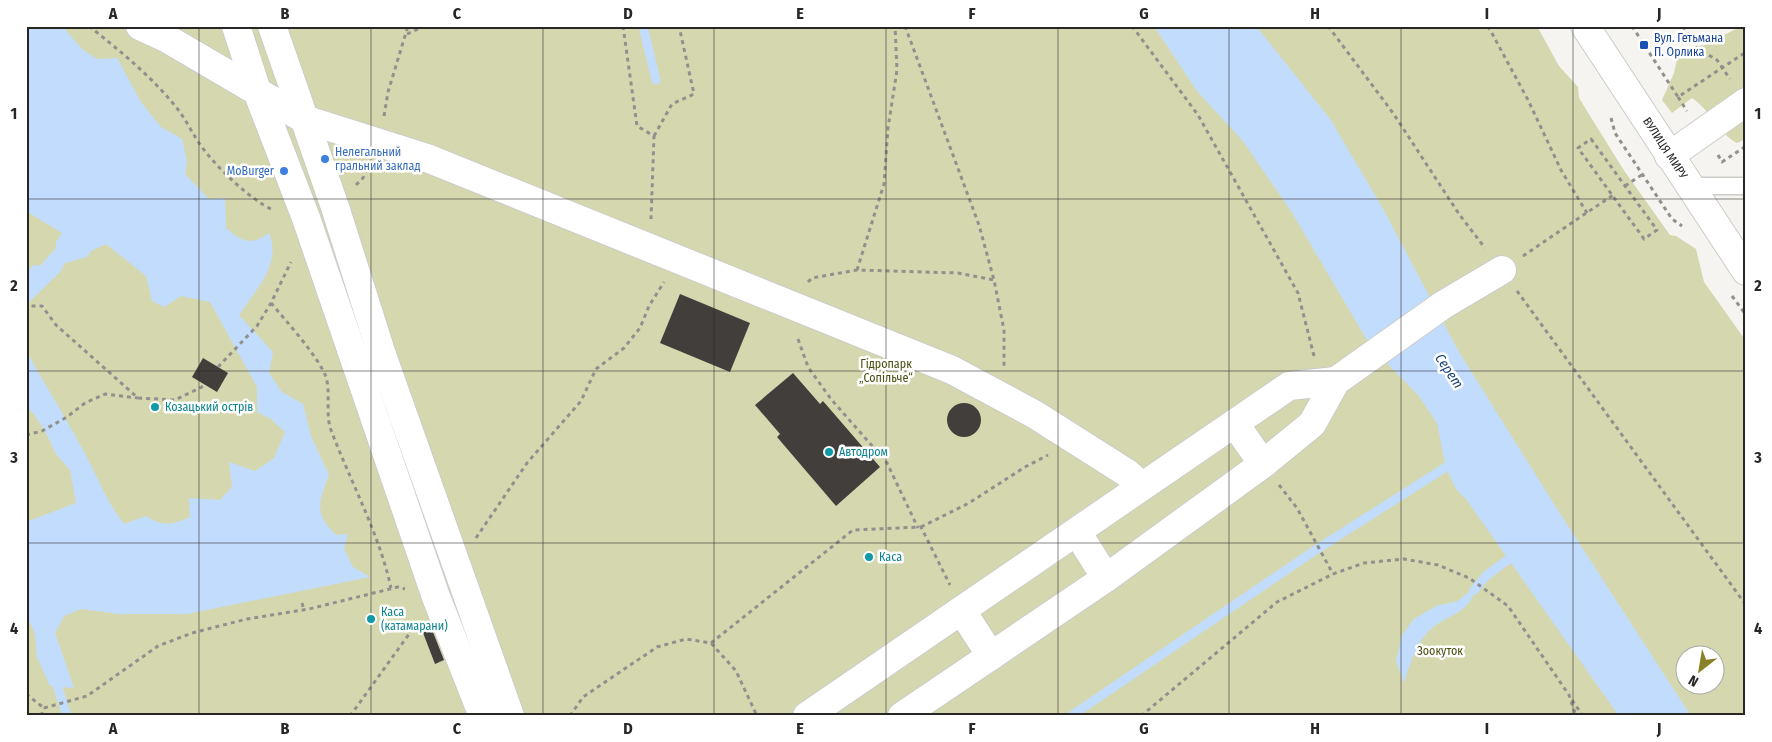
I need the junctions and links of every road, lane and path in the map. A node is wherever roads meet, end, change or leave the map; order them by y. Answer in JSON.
{"nodes":[{"id":1,"x":89,"y":26,"type":"edge"},
{"id":2,"x":140,"y":26,"type":"edge"},
{"id":3,"x":236,"y":26,"type":"edge"},
{"id":4,"x":272,"y":26,"type":"edge"},
{"id":5,"x":425,"y":26,"type":"edge"},
{"id":6,"x":623,"y":26,"type":"edge"},
{"id":7,"x":679,"y":26,"type":"edge"},
{"id":8,"x":895,"y":26,"type":"edge"},
{"id":9,"x":905,"y":26,"type":"edge"},
{"id":10,"x":1132,"y":26,"type":"edge"},
{"id":11,"x":1328,"y":26,"type":"edge"},
{"id":12,"x":1488,"y":26,"type":"edge"},
{"id":13,"x":1585,"y":26,"type":"edge"},
{"id":14,"x":1632,"y":26,"type":"edge"},
{"id":15,"x":1683,"y":26,"type":"edge"},
{"id":16,"x":407,"y":34,"type":"dead end"},
{"id":17,"x":1746,"y":52,"type":"edge"},
{"id":18,"x":1723,"y":68,"type":"junction"},
{"id":19,"x":257,"y":91,"type":"junction"},
{"id":20,"x":1739,"y":92,"type":"edge"},
{"id":21,"x":304,"y":119,"type":"junction"},
{"id":22,"x":654,"y":136,"type":"junction"},
{"id":23,"x":1669,"y":156,"type":"junction"},
{"id":24,"x":1689,"y":186,"type":"junction"},
{"id":25,"x":1746,"y":186,"type":"edge"},
{"id":26,"x":1613,"y":195,"type":"junction"},
{"id":27,"x":335,"y":207,"type":"junction"},
{"id":28,"x":1587,"y":213,"type":"junction"},
{"id":29,"x":306,"y":218,"type":"junction"},
{"id":30,"x":645,"y":246,"type":"junction"},
{"id":31,"x":293,"y":258,"type":"dead end"},
{"id":32,"x":674,"y":258,"type":"junction"},
{"id":33,"x":857,"y":270,"type":"junction"},
{"id":34,"x":1502,"y":270,"type":"junction"},
{"id":35,"x":1746,"y":271,"type":"edge"},
{"id":36,"x":994,"y":280,"type":"junction"},
{"id":37,"x":26,"y":302,"type":"edge"},
{"id":38,"x":271,"y":303,"type":"junction"},
{"id":39,"x":790,"y":305,"type":"junction"},
{"id":40,"x":382,"y":355,"type":"junction"},
{"id":41,"x":355,"y":366,"type":"junction"},
{"id":42,"x":218,"y":367,"type":"dead end"},
{"id":43,"x":1336,"y":382,"type":"junction"},
{"id":44,"x":206,"y":385,"type":"dead end"},
{"id":45,"x":995,"y":393,"type":"junction"},
{"id":46,"x":138,"y":398,"type":"junction"},
{"id":47,"x":1235,"y":424,"type":"junction"},
{"id":48,"x":26,"y":435,"type":"edge"},
{"id":49,"x":1076,"y":441,"type":"junction"},
{"id":50,"x":1262,"y":464,"type":"junction"},
{"id":51,"x":1142,"y":486,"type":"junction"},
{"id":52,"x":1282,"y":489,"type":"dead end"},
{"id":53,"x":920,"y":528,"type":"junction"},
{"id":54,"x":1077,"y":532,"type":"junction"},
{"id":55,"x":456,"y":566,"type":"junction"},
{"id":56,"x":1333,"y":574,"type":"junction"},
{"id":57,"x":1106,"y":578,"type":"junction"},
{"id":58,"x":391,"y":588,"type":"junction"},
{"id":59,"x":302,"y":603,"type":"dead end"},
{"id":60,"x":470,"y":605,"type":"junction"},
{"id":61,"x":1746,"y":605,"type":"edge"},
{"id":62,"x":440,"y":607,"type":"junction"},
{"id":63,"x":304,"y":610,"type":"junction"},
{"id":64,"x":962,"y":611,"type":"junction"},
{"id":65,"x":711,"y":643,"type":"junction"},
{"id":66,"x":991,"y":656,"type":"junction"},
{"id":67,"x":26,"y":694,"type":"edge"},
{"id":68,"x":1569,"y":696,"type":"junction"},
{"id":69,"x":44,"y":708,"type":"junction"},
{"id":70,"x":813,"y":714,"type":"edge"},
{"id":71,"x":41,"y":716,"type":"edge"},
{"id":72,"x":350,"y":716,"type":"edge"},
{"id":73,"x":483,"y":716,"type":"edge"},
{"id":74,"x":510,"y":716,"type":"edge"},
{"id":75,"x":570,"y":716,"type":"edge"},
{"id":76,"x":757,"y":716,"type":"edge"},
{"id":77,"x":902,"y":716,"type":"edge"},
{"id":78,"x":1141,"y":716,"type":"edge"},
{"id":79,"x":1576,"y":716,"type":"edge"},
{"id":80,"x":1583,"y":716,"type":"edge"}],
"edges":[{"from":1,"to":29,"type":"path"},
{"from":2,"to":19,"type":"street"},
{"from":3,"to":19,"type":"street"},
{"from":4,"to":21,"type":"street"},
{"from":5,"to":16,"type":"path"},
{"from":6,"to":22,"type":"path"},
{"from":7,"to":22,"type":"path"},
{"from":8,"to":33,"type":"path"},
{"from":9,"to":36,"type":"path"},
{"from":10,"to":43,"type":"path"},
{"from":11,"to":34,"type":"path"},
{"from":12,"to":28,"type":"path"},
{"from":13,"to":23,"type":"street","name":"ВУЛИЦЯ МИРУ"},
{"from":14,"to":18,"type":"path"},
{"from":15,"to":18,"type":"path"},
{"from":17,"to":18,"type":"path"},
{"from":18,"to":20,"type":"path"},
{"from":19,"to":21,"type":"street"},
{"from":19,"to":29,"type":"street"},
{"from":20,"to":23,"type":"street"},
{"from":21,"to":27,"type":"street"},
{"from":21,"to":30,"type":"street"},
{"from":22,"to":30,"type":"path"},
{"from":23,"to":24,"type":"street","name":"ВУЛИЦЯ МИРУ"},
{"from":24,"to":25,"type":"lane"},
{"from":24,"to":35,"type":"street","name":"ВУЛИЦЯ МИРУ"},
{"from":26,"to":26,"type":"path"},
{"from":26,"to":28,"type":"path"},
{"from":27,"to":29,"type":"street"},
{"from":27,"to":40,"type":"street"},
{"from":28,"to":34,"type":"path"},
{"from":29,"to":41,"type":"street"},
{"from":30,"to":32,"type":"street"},
{"from":31,"to":38,"type":"path"},
{"from":32,"to":39,"type":"street"},
{"from":32,"to":55,"type":"path"},
{"from":33,"to":36,"type":"path"},
{"from":33,"to":39,"type":"path"},
{"from":34,"to":43,"type":"street"},
{"from":34,"to":61,"type":"path"},
{"from":36,"to":45,"type":"path"},
{"from":37,"to":46,"type":"path"},
{"from":38,"to":42,"type":"path"},
{"from":38,"to":58,"type":"path"},
{"from":39,"to":45,"type":"street"},
{"from":39,"to":53,"type":"path"},
{"from":40,"to":41,"type":"street"},
{"from":40,"to":55,"type":"street"},
{"from":41,"to":62,"type":"street"},
{"from":43,"to":47,"type":"street"},
{"from":43,"to":50,"type":"street"},
{"from":44,"to":46,"type":"path"},
{"from":45,"to":49,"type":"street"},
{"from":46,"to":48,"type":"path"},
{"from":47,"to":50,"type":"street"},
{"from":47,"to":51,"type":"street"},
{"from":49,"to":51,"type":"street"},
{"from":49,"to":53,"type":"path"},
{"from":50,"to":57,"type":"street"},
{"from":51,"to":54,"type":"street"},
{"from":52,"to":56,"type":"path"},
{"from":53,"to":64,"type":"path"},
{"from":53,"to":65,"type":"path"},
{"from":54,"to":57,"type":"street"},
{"from":54,"to":64,"type":"street"},
{"from":55,"to":60,"type":"street"},
{"from":56,"to":68,"type":"path"},
{"from":56,"to":78,"type":"path"},
{"from":57,"to":66,"type":"street"},
{"from":58,"to":62,"type":"path"},
{"from":58,"to":63,"type":"path"},
{"from":59,"to":63,"type":"path"},
{"from":60,"to":62,"type":"street"},
{"from":60,"to":74,"type":"street"},
{"from":62,"to":72,"type":"path"},
{"from":62,"to":73,"type":"street"},
{"from":63,"to":69,"type":"path"},
{"from":64,"to":66,"type":"street"},
{"from":64,"to":70,"type":"street"},
{"from":65,"to":75,"type":"path"},
{"from":65,"to":76,"type":"path"},
{"from":66,"to":77,"type":"street"},
{"from":67,"to":69,"type":"path"},
{"from":68,"to":79,"type":"path"},
{"from":68,"to":80,"type":"path"},
{"from":69,"to":71,"type":"path"}]}
